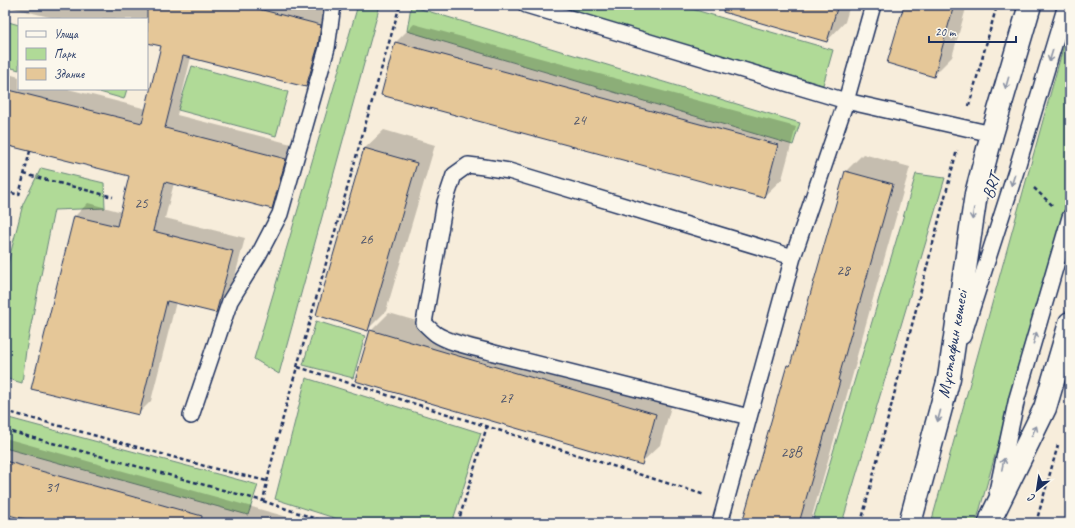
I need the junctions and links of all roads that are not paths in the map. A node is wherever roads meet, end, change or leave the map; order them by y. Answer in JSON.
{"nodes":[{"id":1,"x":333,"y":5,"type":"edge"},
{"id":2,"x":526,"y":5,"type":"edge"},
{"id":3,"x":873,"y":5,"type":"edge"},
{"id":4,"x":1030,"y":5,"type":"edge"},
{"id":5,"x":1066,"y":5,"type":"edge"},
{"id":6,"x":846,"y":101,"type":"junction"},
{"id":7,"x":992,"y":134,"type":"junction"},
{"id":8,"x":1070,"y":217,"type":"edge"},
{"id":9,"x":792,"y":257,"type":"junction"},
{"id":10,"x":1070,"y":323,"type":"edge"},
{"id":11,"x":949,"y":378,"type":"junction"},
{"id":12,"x":191,"y":416,"type":"dead end"},
{"id":13,"x":749,"y":417,"type":"junction"},
{"id":14,"x":991,"y":519,"type":"edge"},
{"id":15,"x":720,"y":523,"type":"edge"},
{"id":16,"x":910,"y":523,"type":"edge"}],
"edges":[{"from":1,"to":12,"type":"lane"},
{"from":2,"to":6,"type":"lane"},
{"from":3,"to":6,"type":"lane"},
{"from":4,"to":7,"type":"street","name":"Мұстафин көшесі","one_way":true},
{"from":5,"to":11,"type":"lane","name":"BRT","one_way":true},
{"from":6,"to":7,"type":"lane"},
{"from":6,"to":9,"type":"lane"},
{"from":7,"to":11,"type":"street","name":"Мұстафин көшесі","one_way":true},
{"from":14,"to":8,"type":"lane","one_way":true},
{"from":9,"to":13,"type":"lane"},
{"from":9,"to":13,"type":"lane"},
{"from":14,"to":10,"type":"street","one_way":true},
{"from":11,"to":16,"type":"street","name":"Мұстафин көшесі","one_way":true},
{"from":13,"to":15,"type":"lane"}]}
